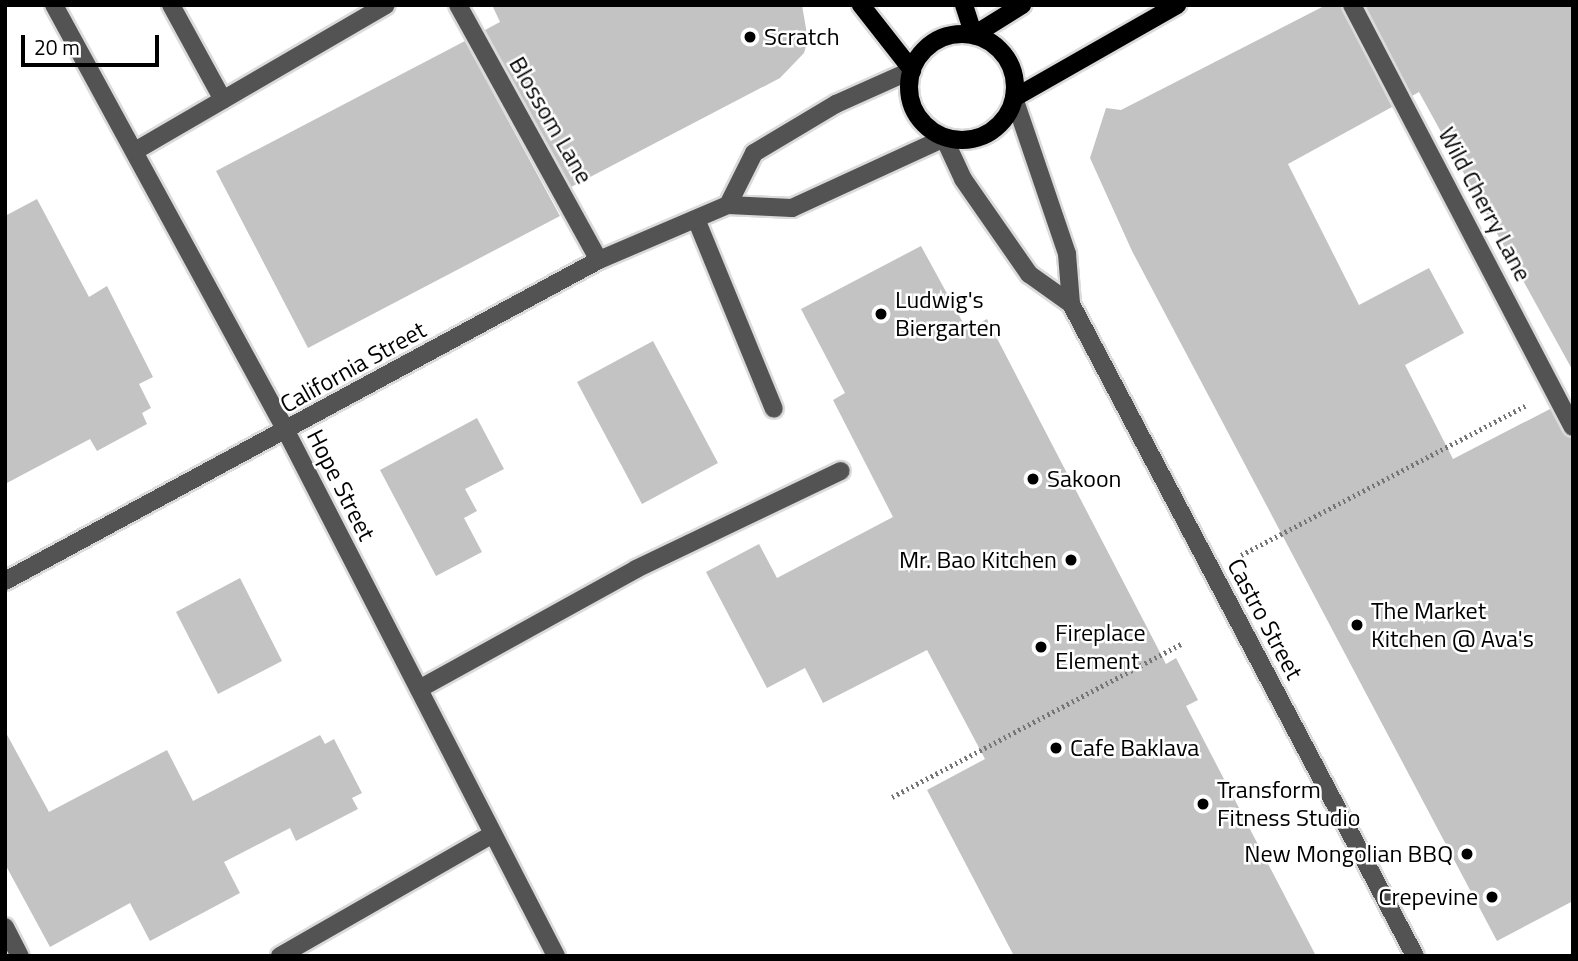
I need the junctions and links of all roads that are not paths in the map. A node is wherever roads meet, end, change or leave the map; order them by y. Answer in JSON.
{"nodes":[{"id":1,"x":54,"y":5,"type":"edge"},
{"id":2,"x":171,"y":5,"type":"edge"},
{"id":3,"x":386,"y":5,"type":"edge"},
{"id":4,"x":458,"y":5,"type":"edge"},
{"id":5,"x":861,"y":5,"type":"edge"},
{"id":6,"x":964,"y":5,"type":"edge"},
{"id":7,"x":1022,"y":5,"type":"edge"},
{"id":8,"x":1177,"y":5,"type":"edge"},
{"id":9,"x":1352,"y":5,"type":"edge"},
{"id":10,"x":974,"y":35,"type":"junction"},
{"id":11,"x":912,"y":70,"type":"junction"},
{"id":12,"x":1014,"y":98,"type":"junction"},
{"id":13,"x":223,"y":100,"type":"junction"},
{"id":14,"x":944,"y":138,"type":"junction"},
{"id":15,"x":135,"y":151,"type":"junction"},
{"id":16,"x":728,"y":205,"type":"junction"},
{"id":17,"x":696,"y":219,"type":"junction"},
{"id":18,"x":599,"y":260,"type":"junction"},
{"id":19,"x":1071,"y":304,"type":"junction"},
{"id":20,"x":774,"y":409,"type":"dead end"},
{"id":21,"x":1573,"y":428,"type":"edge"},
{"id":22,"x":286,"y":431,"type":"junction"},
{"id":23,"x":841,"y":471,"type":"dead end"},
{"id":24,"x":5,"y":581,"type":"edge"},
{"id":25,"x":419,"y":689,"type":"junction"},
{"id":26,"x":493,"y":834,"type":"junction"},
{"id":27,"x":5,"y":927,"type":"edge"},
{"id":28,"x":20,"y":956,"type":"edge"},
{"id":29,"x":280,"y":956,"type":"edge"},
{"id":30,"x":556,"y":956,"type":"edge"},
{"id":31,"x":1415,"y":956,"type":"edge"}],
"edges":[{"from":1,"to":15,"type":"street","name":"Hope Street"},
{"from":2,"to":13,"type":"street"},
{"from":3,"to":13,"type":"street"},
{"from":4,"to":18,"type":"street","name":"Blossom Lane"},
{"from":5,"to":11,"type":"main road"},
{"from":6,"to":10,"type":"main road"},
{"from":7,"to":10,"type":"main road"},
{"from":8,"to":12,"type":"main road","name":"California Street"},
{"from":9,"to":21,"type":"street","name":"Wild Cherry Lane"},
{"from":10,"to":11,"type":"main road"},
{"from":10,"to":12,"type":"main road","name":"Castro Street"},
{"from":11,"to":14,"type":"main road","name":"Castro Street"},
{"from":11,"to":16,"type":"street"},
{"from":12,"to":14,"type":"main road","name":"California Street"},
{"from":12,"to":19,"type":"street","name":"Castro Street"},
{"from":13,"to":15,"type":"street"},
{"from":14,"to":16,"type":"street","name":"California Street"},
{"from":14,"to":19,"type":"street","name":"Castro Street"},
{"from":15,"to":22,"type":"street","name":"Hope Street"},
{"from":16,"to":17,"type":"street","name":"California Street"},
{"from":17,"to":18,"type":"street","name":"California Street"},
{"from":17,"to":20,"type":"street"},
{"from":18,"to":22,"type":"street","name":"California Street"},
{"from":19,"to":31,"type":"street","name":"Castro Street"},
{"from":22,"to":24,"type":"street","name":"California Street"},
{"from":22,"to":25,"type":"street","name":"Hope Street"},
{"from":23,"to":25,"type":"street"},
{"from":25,"to":26,"type":"street","name":"Hope Street"},
{"from":26,"to":29,"type":"street"},
{"from":26,"to":30,"type":"street","name":"Hope Street"},
{"from":27,"to":28,"type":"street"}]}
